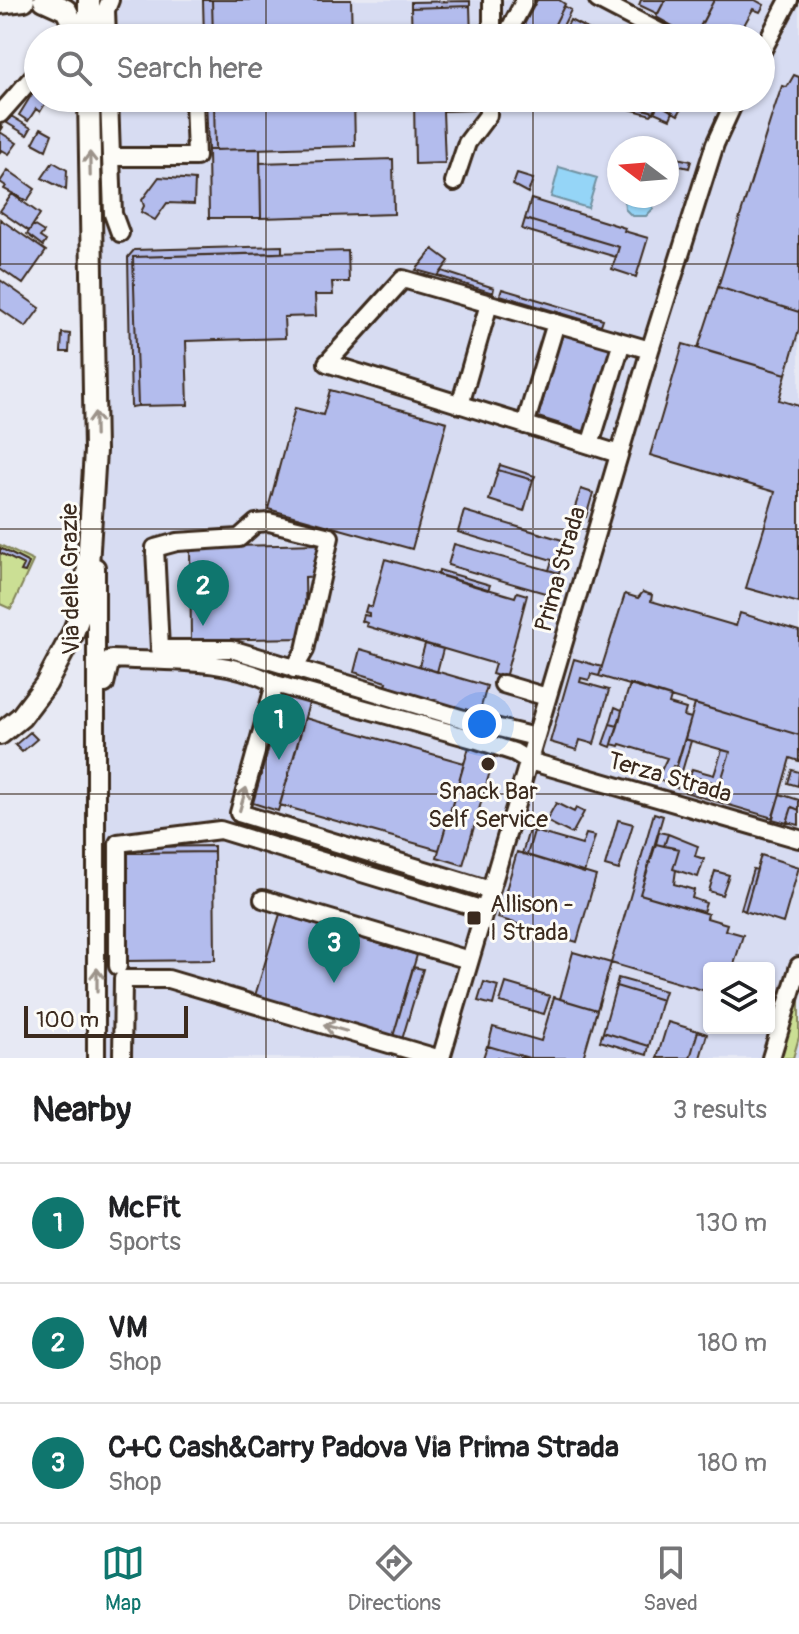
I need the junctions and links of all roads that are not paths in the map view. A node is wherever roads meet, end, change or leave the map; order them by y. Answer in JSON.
{"nodes":[{"id":1,"x":24,"y":0,"type":"edge"},
{"id":2,"x":44,"y":0,"type":"edge"},
{"id":3,"x":110,"y":0,"type":"edge"},
{"id":4,"x":492,"y":0,"type":"edge"},
{"id":5,"x":525,"y":0,"type":"edge"},
{"id":6,"x":598,"y":0,"type":"edge"},
{"id":7,"x":789,"y":0,"type":"edge"},
{"id":8,"x":0,"y":3,"type":"edge"},
{"id":9,"x":73,"y":24,"type":"edge"},
{"id":10,"x":106,"y":24,"type":"edge"},
{"id":11,"x":492,"y":24,"type":"edge"},
{"id":12,"x":512,"y":24,"type":"edge"},
{"id":13,"x":644,"y":24,"type":"edge"},
{"id":14,"x":775,"y":26,"type":"edge"},
{"id":15,"x":24,"y":87,"type":"edge"},
{"id":16,"x":89,"y":112,"type":"edge"},
{"id":17,"x":109,"y":112,"type":"edge"},
{"id":18,"x":194,"y":112,"type":"edge"},
{"id":19,"x":488,"y":112,"type":"edge"},
{"id":20,"x":730,"y":112,"type":"edge"},
{"id":21,"x":0,"y":114,"type":"edge"},
{"id":22,"x":111,"y":157,"type":"junction"},
{"id":23,"x":454,"y":182,"type":"dead end"},
{"id":24,"x":679,"y":200,"type":"edge"},
{"id":25,"x":696,"y":204,"type":"junction"},
{"id":26,"x":120,"y":233,"type":"dead end"},
{"id":27,"x":489,"y":304,"type":"junction"},
{"id":28,"x":556,"y":323,"type":"junction"},
{"id":29,"x":622,"y":342,"type":"junction"},
{"id":30,"x":650,"y":350,"type":"junction"},
{"id":31,"x":460,"y":405,"type":"junction"},
{"id":32,"x":525,"y":425,"type":"junction"},
{"id":33,"x":590,"y":445,"type":"junction"},
{"id":34,"x":619,"y":454,"type":"junction"},
{"id":35,"x":94,"y":502,"type":"junction"},
{"id":36,"x":294,"y":669,"type":"junction"},
{"id":37,"x":275,"y":684,"type":"junction"},
{"id":38,"x":503,"y":684,"type":"dead end"},
{"id":39,"x":547,"y":697,"type":"junction"},
{"id":40,"x":0,"y":734,"type":"edge"},
{"id":41,"x":535,"y":737,"type":"junction"},
{"id":42,"x":529,"y":761,"type":"junction"},
{"id":43,"x":97,"y":804,"type":"junction"},
{"id":44,"x":799,"y":839,"type":"edge"},
{"id":45,"x":490,"y":890,"type":"junction"},
{"id":46,"x":263,"y":899,"type":"dead end"},
{"id":47,"x":484,"y":910,"type":"junction"},
{"id":48,"x":469,"y":960,"type":"junction"},
{"id":49,"x":118,"y":966,"type":"dead end"},
{"id":50,"x":799,"y":966,"type":"edge"},
{"id":51,"x":96,"y":1058,"type":"edge"},
{"id":52,"x":122,"y":1058,"type":"edge"},
{"id":53,"x":439,"y":1058,"type":"edge"},
{"id":54,"x":771,"y":1058,"type":"edge"}],
"edges":[{"from":1,"to":8,"type":"main road"},
{"from":2,"to":9,"type":"main road"},
{"from":3,"to":10,"type":"street"},
{"from":4,"to":11,"type":"street"},
{"from":5,"to":12,"type":"street"},
{"from":6,"to":13,"type":"street"},
{"from":7,"to":14,"type":"street"},
{"from":15,"to":21,"type":"street"},
{"from":35,"to":16,"type":"main road","name":"Via delle Grazie","one_way":true},
{"from":17,"to":22,"type":"street"},
{"from":18,"to":22,"type":"street"},
{"from":19,"to":23,"type":"street"},
{"from":20,"to":25,"type":"street","name":"Prima Strada"},
{"from":22,"to":26,"type":"street"},
{"from":24,"to":25,"type":"street"},
{"from":25,"to":30,"type":"street","name":"Prima Strada"},
{"from":27,"to":28,"type":"street"},
{"from":27,"to":31,"type":"street"},
{"from":27,"to":31,"type":"street"},
{"from":28,"to":29,"type":"street"},
{"from":28,"to":32,"type":"street"},
{"from":29,"to":30,"type":"street"},
{"from":29,"to":33,"type":"street"},
{"from":30,"to":34,"type":"street","name":"Prima Strada"},
{"from":31,"to":32,"type":"street"},
{"from":32,"to":33,"type":"street"},
{"from":33,"to":34,"type":"street"},
{"from":34,"to":39,"type":"street","name":"Prima Strada"},
{"from":35,"to":40,"type":"main road"},
{"from":35,"to":43,"type":"street","name":"Via delle Grazie"},
{"from":36,"to":36,"type":"street"},
{"from":36,"to":41,"type":"street"},
{"from":37,"to":42,"type":"street","name":"Terza Strada"},
{"from":37,"to":43,"type":"street","name":"Terza Strada"},
{"from":45,"to":37,"type":"street","one_way":true},
{"from":38,"to":39,"type":"street"},
{"from":39,"to":41,"type":"street","name":"Prima Strada"},
{"from":41,"to":42,"type":"street","name":"Prima Strada"},
{"from":42,"to":44,"type":"street","name":"Terza Strada"},
{"from":42,"to":45,"type":"street","name":"Prima Strada"},
{"from":51,"to":43,"type":"street","name":"Via delle Grazie","one_way":true},
{"from":45,"to":47,"type":"street","name":"Prima Strada"},
{"from":46,"to":48,"type":"street"},
{"from":47,"to":48,"type":"street","name":"Prima Strada"},
{"from":47,"to":49,"type":"street"},
{"from":48,"to":53,"type":"street","name":"Prima Strada"},
{"from":50,"to":54,"type":"street"},
{"from":53,"to":52,"type":"street","one_way":true}]}
